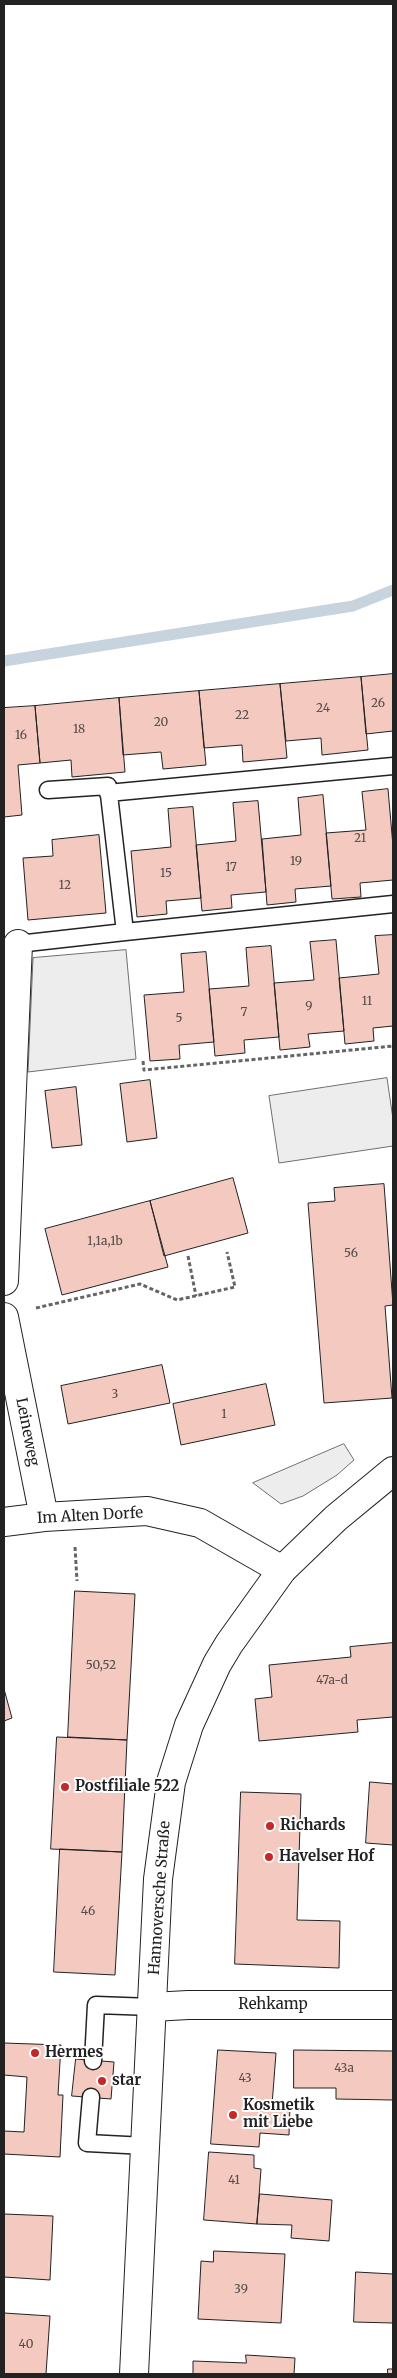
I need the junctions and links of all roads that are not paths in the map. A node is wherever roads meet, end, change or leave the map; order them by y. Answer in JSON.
{"nodes":[{"id":1,"x":393,"y":766,"type":"edge"},
{"id":2,"x":48,"y":790,"type":"dead end"},
{"id":3,"x":108,"y":793,"type":"junction"},
{"id":4,"x":393,"y":904,"type":"edge"},
{"id":5,"x":125,"y":932,"type":"junction"},
{"id":6,"x":18,"y":944,"type":"joint"},
{"id":7,"x":4,"y":1281,"type":"edge"},
{"id":8,"x":4,"y":1317,"type":"edge"},
{"id":9,"x":393,"y":1471,"type":"edge"},
{"id":10,"x":44,"y":1517,"type":"junction"},
{"id":11,"x":4,"y":1522,"type":"edge"},
{"id":12,"x":282,"y":1570,"type":"junction"},
{"id":13,"x":393,"y":2005,"type":"edge"},
{"id":14,"x":152,"y":2007,"type":"junction"},
{"id":15,"x":93,"y":2061,"type":"dead end"},
{"id":16,"x":91,"y":2097,"type":"dead end"},
{"id":17,"x":146,"y":2146,"type":"junction"},
{"id":18,"x":134,"y":2374,"type":"edge"}],
"edges":[{"from":1,"to":3,"type":"lane"},
{"from":2,"to":3,"type":"lane"},
{"from":3,"to":5,"type":"lane"},
{"from":4,"to":5,"type":"lane"},
{"from":5,"to":6,"type":"lane"},
{"from":6,"to":7,"type":"street"},
{"from":8,"to":10,"type":"street","name":"Leineweg"},
{"from":9,"to":12,"type":"street","name":"Hannoversche Straße"},
{"from":10,"to":11,"type":"street","name":"Im Alten Dorfe"},
{"from":10,"to":12,"type":"street","name":"Im Alten Dorfe"},
{"from":12,"to":14,"type":"street","name":"Hannoversche Straße"},
{"from":13,"to":14,"type":"street","name":"Rehkamp"},
{"from":14,"to":15,"type":"lane"},
{"from":14,"to":17,"type":"street","name":"Hannoversche Straße"},
{"from":16,"to":17,"type":"lane"},
{"from":17,"to":18,"type":"street","name":"Hannoversche Straße"}]}
